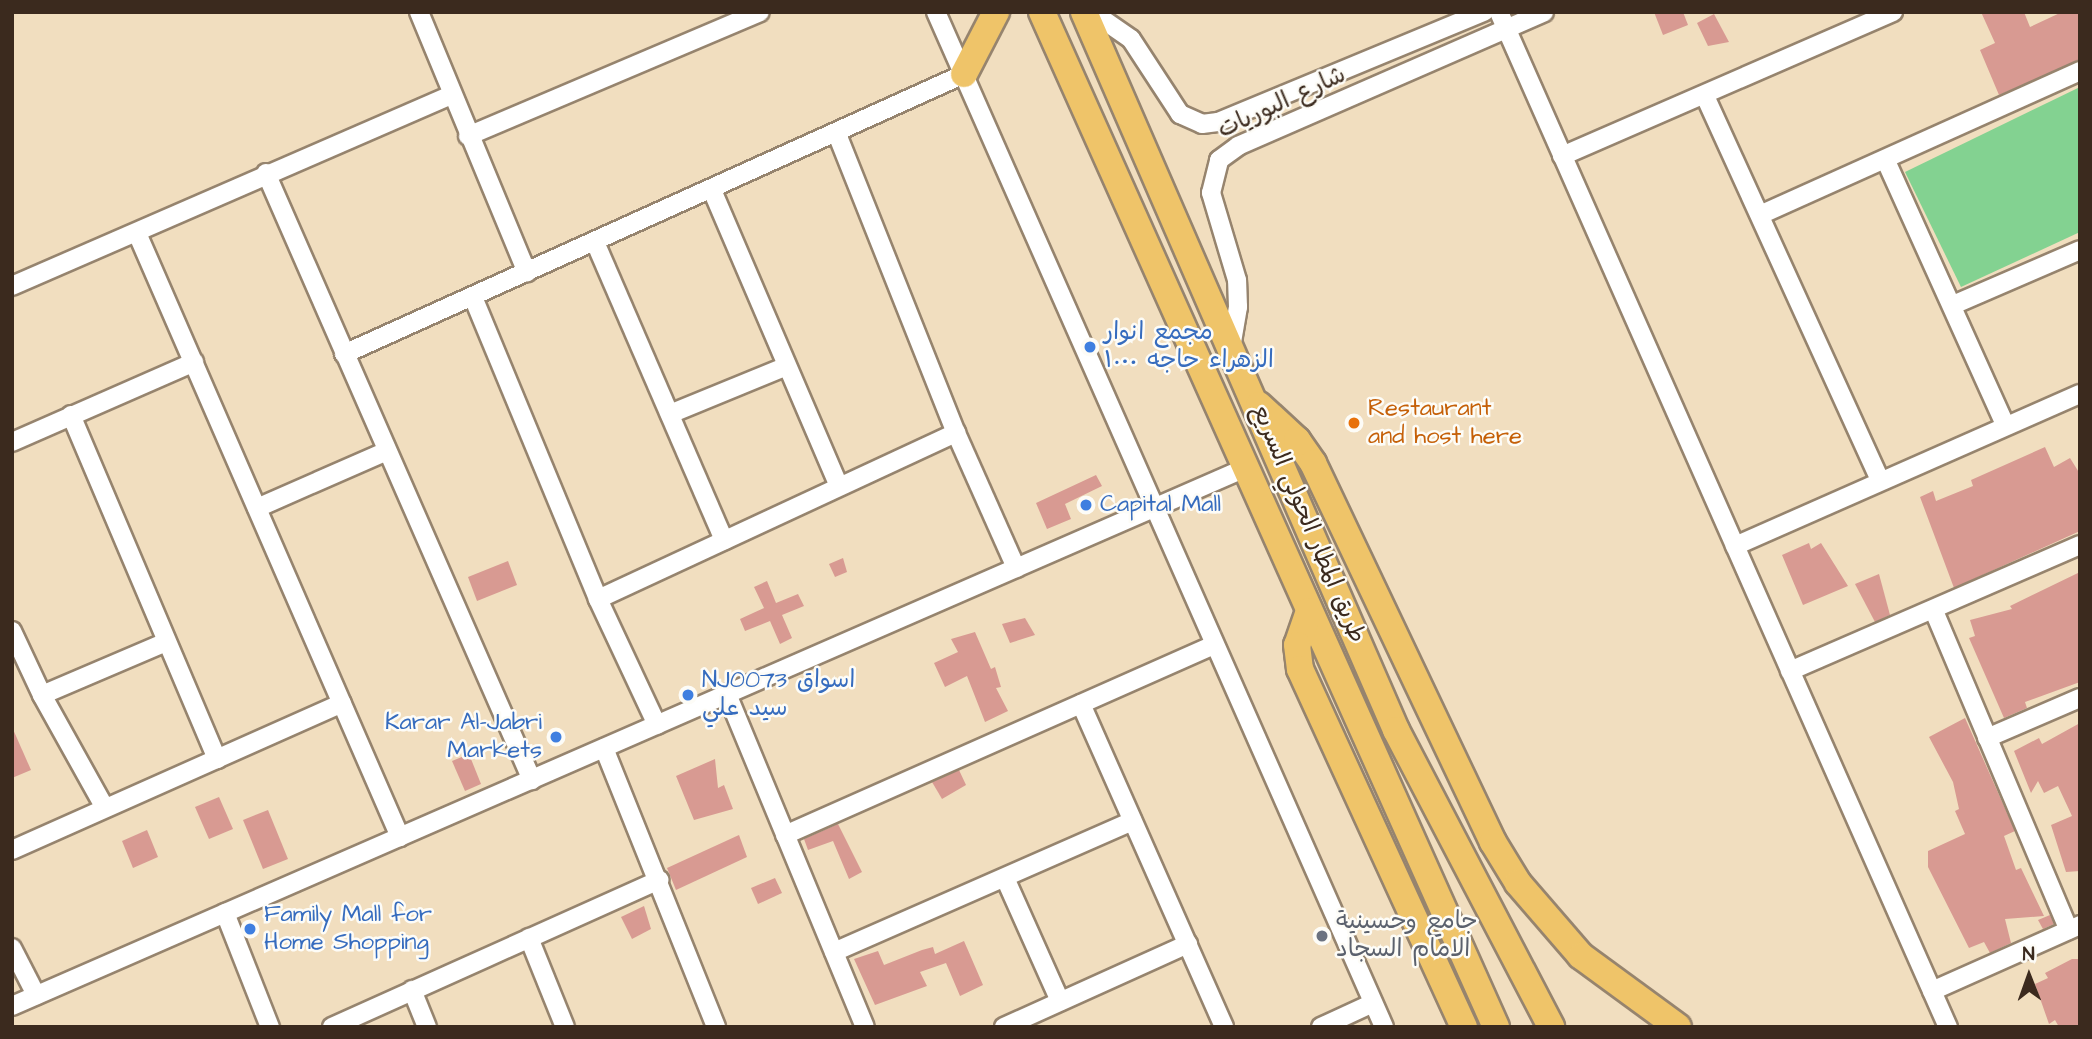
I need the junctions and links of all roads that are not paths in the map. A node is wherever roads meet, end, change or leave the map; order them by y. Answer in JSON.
{"nodes":[{"id":1,"x":760,"y":12,"type":"edge"},
{"id":2,"x":936,"y":12,"type":"edge"},
{"id":3,"x":996,"y":12,"type":"edge"},
{"id":4,"x":1042,"y":12,"type":"edge"},
{"id":5,"x":1084,"y":12,"type":"edge"},
{"id":6,"x":1092,"y":12,"type":"edge"},
{"id":7,"x":1484,"y":12,"type":"edge"},
{"id":8,"x":1544,"y":12,"type":"edge"},
{"id":9,"x":1893,"y":12,"type":"edge"},
{"id":10,"x":422,"y":13,"type":"edge"},
{"id":11,"x":1502,"y":21,"type":"edge"},
{"id":12,"x":2080,"y":71,"type":"edge"},
{"id":13,"x":964,"y":74,"type":"junction"},
{"id":14,"x":452,"y":95,"type":"junction"},
{"id":15,"x":1706,"y":96,"type":"junction"},
{"id":16,"x":837,"y":134,"type":"junction"},
{"id":17,"x":468,"y":136,"type":"junction"},
{"id":18,"x":1562,"y":156,"type":"junction"},
{"id":19,"x":1886,"y":161,"type":"junction"},
{"id":20,"x":266,"y":173,"type":"junction"},
{"id":21,"x":712,"y":190,"type":"junction"},
{"id":22,"x":1762,"y":214,"type":"junction"},
{"id":23,"x":137,"y":233,"type":"junction"},
{"id":24,"x":595,"y":242,"type":"junction"},
{"id":25,"x":2080,"y":250,"type":"edge"},
{"id":26,"x":527,"y":273,"type":"junction"},
{"id":27,"x":12,"y":286,"type":"edge"},
{"id":28,"x":473,"y":297,"type":"junction"},
{"id":29,"x":1953,"y":305,"type":"junction"},
{"id":30,"x":1231,"y":348,"type":"junction"},
{"id":31,"x":344,"y":354,"type":"junction"},
{"id":32,"x":194,"y":362,"type":"junction"},
{"id":33,"x":787,"y":366,"type":"junction"},
{"id":34,"x":2080,"y":394,"type":"edge"},
{"id":35,"x":1255,"y":402,"type":"junction"},
{"id":36,"x":670,"y":414,"type":"junction"},
{"id":37,"x":71,"y":415,"type":"junction"},
{"id":38,"x":2005,"y":425,"type":"junction"},
{"id":39,"x":956,"y":433,"type":"junction"},
{"id":40,"x":12,"y":442,"type":"edge"},
{"id":41,"x":387,"y":451,"type":"junction"},
{"id":42,"x":1245,"y":468,"type":"junction"},
{"id":43,"x":1880,"y":478,"type":"junction"},
{"id":44,"x":839,"y":486,"type":"junction"},
{"id":45,"x":1153,"y":507,"type":"junction"},
{"id":46,"x":257,"y":508,"type":"junction"},
{"id":47,"x":724,"y":540,"type":"junction"},
{"id":48,"x":2080,"y":545,"type":"edge"},
{"id":49,"x":1735,"y":546,"type":"junction"},
{"id":50,"x":1016,"y":568,"type":"junction"},
{"id":51,"x":598,"y":600,"type":"junction"},
{"id":52,"x":1309,"y":611,"type":"junction"},
{"id":53,"x":1934,"y":611,"type":"junction"},
{"id":54,"x":12,"y":631,"type":"edge"},
{"id":55,"x":166,"y":642,"type":"junction"},
{"id":56,"x":1214,"y":645,"type":"junction"},
{"id":57,"x":1790,"y":671,"type":"junction"},
{"id":58,"x":727,"y":694,"type":"junction"},
{"id":59,"x":41,"y":695,"type":"junction"},
{"id":60,"x":2080,"y":698,"type":"edge"},
{"id":61,"x":342,"y":703,"type":"junction"},
{"id":62,"x":1082,"y":704,"type":"junction"},
{"id":63,"x":657,"y":725,"type":"junction"},
{"id":64,"x":1987,"y":738,"type":"junction"},
{"id":65,"x":604,"y":748,"type":"junction"},
{"id":66,"x":217,"y":759,"type":"junction"},
{"id":67,"x":532,"y":780,"type":"junction"},
{"id":68,"x":105,"y":808,"type":"junction"},
{"id":69,"x":1133,"y":821,"type":"junction"},
{"id":70,"x":785,"y":835,"type":"junction"},
{"id":71,"x":400,"y":837,"type":"junction"},
{"id":72,"x":12,"y":850,"type":"edge"},
{"id":73,"x":1005,"y":878,"type":"junction"},
{"id":74,"x":659,"y":880,"type":"junction"},
{"id":75,"x":225,"y":913,"type":"junction"},
{"id":76,"x":2074,"y":928,"type":"edge"},
{"id":77,"x":529,"y":938,"type":"junction"},
{"id":78,"x":1188,"y":944,"type":"junction"},
{"id":79,"x":12,"y":948,"type":"edge"},
{"id":80,"x":834,"y":952,"type":"junction"},
{"id":81,"x":412,"y":990,"type":"junction"},
{"id":82,"x":1932,"y":991,"type":"junction"},
{"id":83,"x":36,"y":995,"type":"junction"},
{"id":84,"x":1060,"y":1001,"type":"junction"},
{"id":85,"x":1373,"y":1003,"type":"junction"},
{"id":86,"x":12,"y":1006,"type":"edge"},
{"id":87,"x":270,"y":1027,"type":"edge"},
{"id":88,"x":332,"y":1027,"type":"edge"},
{"id":89,"x":427,"y":1027,"type":"edge"},
{"id":90,"x":565,"y":1027,"type":"edge"},
{"id":91,"x":716,"y":1027,"type":"edge"},
{"id":92,"x":865,"y":1027,"type":"edge"},
{"id":93,"x":1004,"y":1027,"type":"edge"},
{"id":94,"x":1224,"y":1027,"type":"edge"},
{"id":95,"x":1321,"y":1027,"type":"edge"},
{"id":96,"x":1384,"y":1027,"type":"edge"},
{"id":97,"x":1464,"y":1027,"type":"edge"},
{"id":98,"x":1496,"y":1027,"type":"edge"},
{"id":99,"x":1551,"y":1027,"type":"edge"},
{"id":100,"x":1678,"y":1027,"type":"edge"},
{"id":101,"x":1948,"y":1027,"type":"edge"}],
"edges":[{"from":1,"to":17,"type":"street"},
{"from":2,"to":13,"type":"street"},
{"from":3,"to":13,"type":"highway"},
{"from":4,"to":42,"type":"highway","name":"طريق المطار الحولي السريع"},
{"from":5,"to":30,"type":"highway","name":"طريق المطار الحولي السريع"},
{"from":6,"to":7,"type":"street","name":"شارع البوريات"},
{"from":8,"to":11,"type":"street","name":"شارع البوريات"},
{"from":9,"to":15,"type":"street"},
{"from":10,"to":14,"type":"street"},
{"from":11,"to":18,"type":"street"},
{"from":11,"to":30,"type":"street","name":"شارع البوريات"},
{"from":12,"to":19,"type":"street"},
{"from":13,"to":16,"type":"street"},
{"from":13,"to":45,"type":"street"},
{"from":14,"to":17,"type":"street"},
{"from":14,"to":20,"type":"street"},
{"from":15,"to":18,"type":"street"},
{"from":15,"to":22,"type":"street"},
{"from":16,"to":21,"type":"street"},
{"from":16,"to":39,"type":"street"},
{"from":17,"to":26,"type":"street"},
{"from":18,"to":49,"type":"street"},
{"from":19,"to":22,"type":"street"},
{"from":19,"to":29,"type":"street"},
{"from":20,"to":23,"type":"street"},
{"from":20,"to":31,"type":"street"},
{"from":21,"to":24,"type":"street"},
{"from":21,"to":33,"type":"street"},
{"from":22,"to":43,"type":"street"},
{"from":23,"to":27,"type":"street"},
{"from":23,"to":32,"type":"street"},
{"from":24,"to":26,"type":"street"},
{"from":24,"to":36,"type":"street"},
{"from":25,"to":29,"type":"street"},
{"from":26,"to":28,"type":"street"},
{"from":28,"to":31,"type":"street"},
{"from":28,"to":51,"type":"street"},
{"from":29,"to":38,"type":"street"},
{"from":30,"to":35,"type":"highway","name":"طريق المطار الحولي السريع"},
{"from":31,"to":41,"type":"street"},
{"from":32,"to":37,"type":"street"},
{"from":32,"to":46,"type":"street"},
{"from":33,"to":36,"type":"street"},
{"from":33,"to":44,"type":"street"},
{"from":34,"to":38,"type":"street"},
{"from":35,"to":99,"type":"highway","name":"طريق المطار الحولي السريع"},
{"from":35,"to":100,"type":"highway"},
{"from":36,"to":47,"type":"street"},
{"from":37,"to":40,"type":"street"},
{"from":37,"to":55,"type":"street"},
{"from":38,"to":43,"type":"street"},
{"from":39,"to":44,"type":"street"},
{"from":39,"to":50,"type":"street"},
{"from":41,"to":46,"type":"street"},
{"from":41,"to":67,"type":"street"},
{"from":42,"to":45,"type":"street"},
{"from":42,"to":52,"type":"highway","name":"طريق المطار الحولي السريع"},
{"from":43,"to":49,"type":"street"},
{"from":44,"to":47,"type":"street"},
{"from":45,"to":50,"type":"street"},
{"from":45,"to":56,"type":"street"},
{"from":46,"to":61,"type":"street"},
{"from":47,"to":51,"type":"street"},
{"from":48,"to":53,"type":"street"},
{"from":49,"to":57,"type":"street"},
{"from":50,"to":58,"type":"street"},
{"from":51,"to":63,"type":"street"},
{"from":52,"to":97,"type":"highway"},
{"from":52,"to":98,"type":"highway","name":"طريق المطار الحولي السريع"},
{"from":53,"to":57,"type":"street"},
{"from":53,"to":64,"type":"street"},
{"from":54,"to":59,"type":"street"},
{"from":55,"to":59,"type":"street"},
{"from":55,"to":66,"type":"street"},
{"from":56,"to":62,"type":"street"},
{"from":56,"to":85,"type":"street"},
{"from":57,"to":82,"type":"street"},
{"from":58,"to":63,"type":"street"},
{"from":58,"to":70,"type":"street"},
{"from":59,"to":68,"type":"street"},
{"from":60,"to":64,"type":"street"},
{"from":61,"to":66,"type":"street"},
{"from":61,"to":71,"type":"street"},
{"from":62,"to":69,"type":"street"},
{"from":62,"to":70,"type":"street"},
{"from":63,"to":65,"type":"street"},
{"from":64,"to":76,"type":"street"},
{"from":65,"to":67,"type":"street"},
{"from":65,"to":74,"type":"street"},
{"from":66,"to":68,"type":"street"},
{"from":67,"to":71,"type":"street"},
{"from":68,"to":72,"type":"street"},
{"from":69,"to":73,"type":"street"},
{"from":69,"to":78,"type":"street"},
{"from":70,"to":80,"type":"street"},
{"from":71,"to":75,"type":"street"},
{"from":73,"to":80,"type":"street"},
{"from":73,"to":84,"type":"street"},
{"from":74,"to":77,"type":"street"},
{"from":74,"to":91,"type":"street"},
{"from":75,"to":83,"type":"street"},
{"from":75,"to":87,"type":"street"},
{"from":76,"to":82,"type":"street"},
{"from":77,"to":81,"type":"street"},
{"from":77,"to":90,"type":"street"},
{"from":78,"to":84,"type":"street"},
{"from":78,"to":94,"type":"street"},
{"from":79,"to":83,"type":"street"},
{"from":80,"to":92,"type":"street"},
{"from":81,"to":88,"type":"street"},
{"from":81,"to":89,"type":"street"},
{"from":82,"to":101,"type":"street"},
{"from":83,"to":86,"type":"street"},
{"from":84,"to":93,"type":"street"},
{"from":85,"to":95,"type":"street"},
{"from":85,"to":96,"type":"street"}]}
